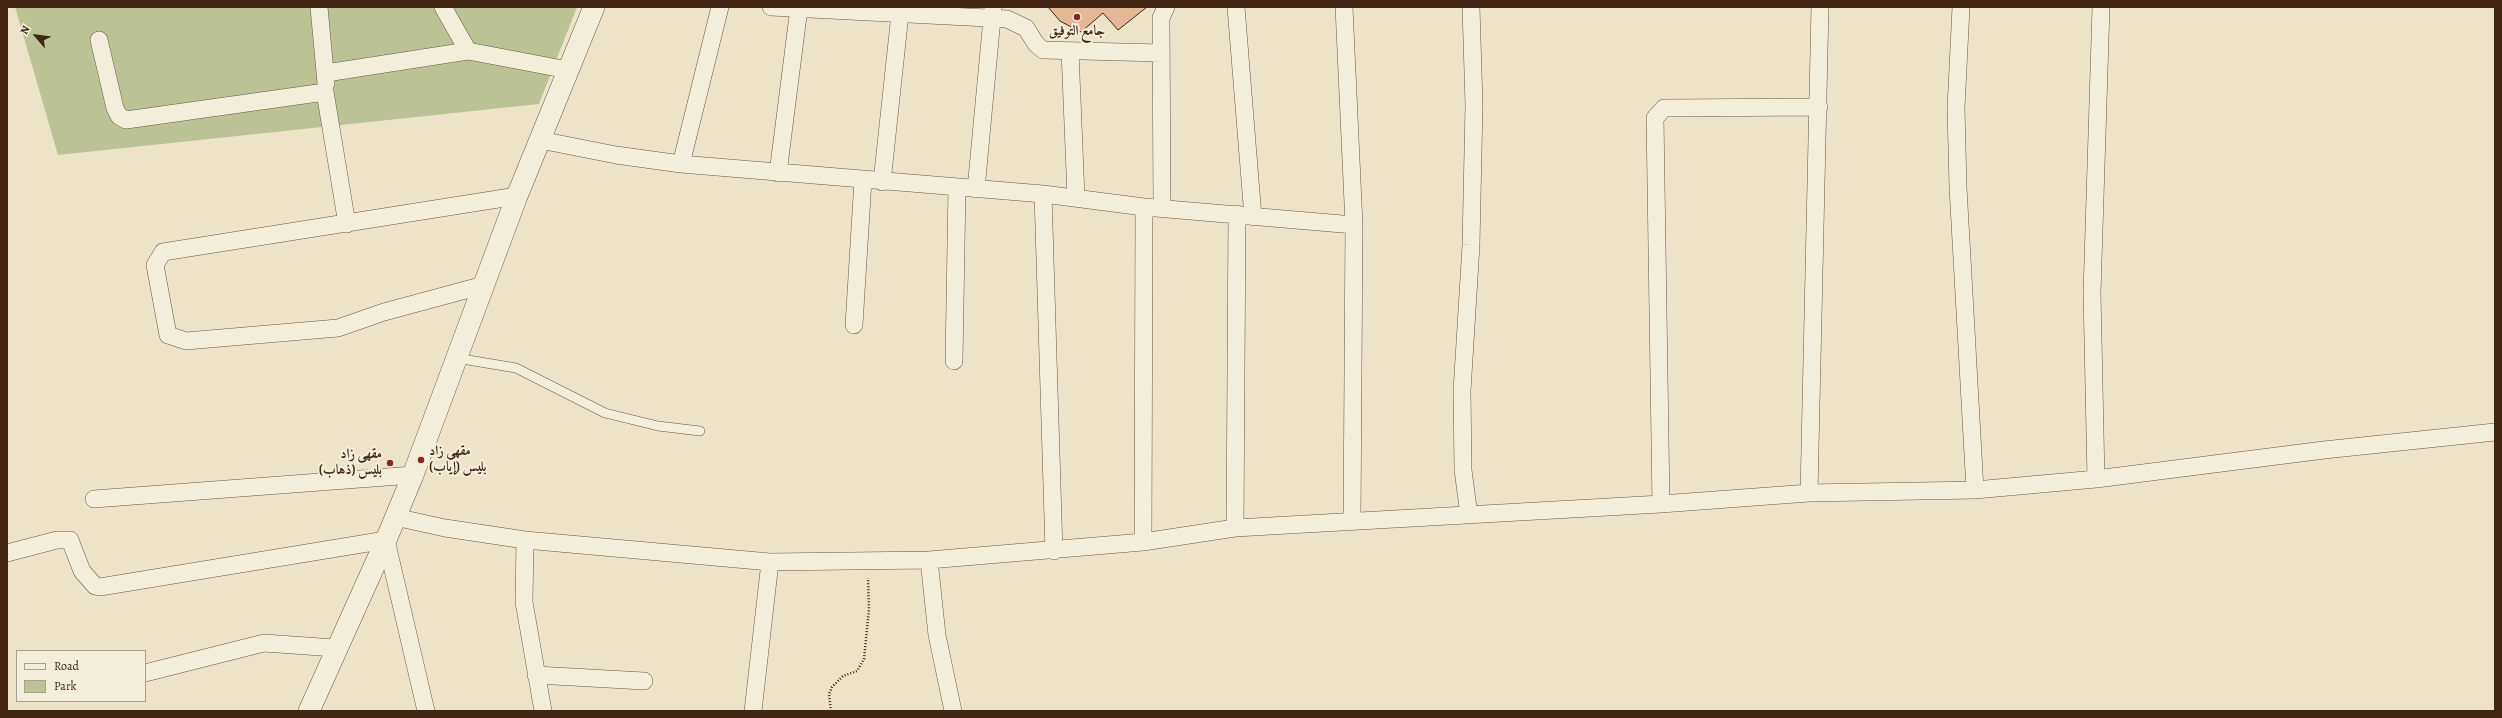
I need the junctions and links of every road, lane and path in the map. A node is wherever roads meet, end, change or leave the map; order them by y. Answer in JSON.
{"nodes":[{"id":1,"x":319,"y":7,"type":"edge"},
{"id":2,"x":443,"y":7,"type":"edge"},
{"id":3,"x":594,"y":7,"type":"edge"},
{"id":4,"x":720,"y":7,"type":"edge"},
{"id":5,"x":771,"y":7,"type":"edge"},
{"id":6,"x":1166,"y":7,"type":"edge"},
{"id":7,"x":1236,"y":7,"type":"edge"},
{"id":8,"x":1344,"y":7,"type":"edge"},
{"id":9,"x":1472,"y":7,"type":"edge"},
{"id":10,"x":1820,"y":7,"type":"edge"},
{"id":11,"x":1961,"y":7,"type":"edge"},
{"id":12,"x":2101,"y":7,"type":"edge"},
{"id":13,"x":799,"y":8,"type":"junction"},
{"id":14,"x":993,"y":13,"type":"edge"},
{"id":15,"x":900,"y":14,"type":"junction"},
{"id":16,"x":99,"y":40,"type":"dead end"},
{"id":17,"x":468,"y":51,"type":"junction"},
{"id":18,"x":1070,"y":51,"type":"junction"},
{"id":19,"x":1161,"y":53,"type":"junction"},
{"id":20,"x":568,"y":70,"type":"junction"},
{"id":21,"x":326,"y":73,"type":"junction"},
{"id":22,"x":325,"y":92,"type":"junction"},
{"id":23,"x":1819,"y":107,"type":"junction"},
{"id":24,"x":540,"y":140,"type":"junction"},
{"id":25,"x":681,"y":164,"type":"junction"},
{"id":26,"x":778,"y":173,"type":"junction"},
{"id":27,"x":863,"y":180,"type":"junction"},
{"id":28,"x":882,"y":182,"type":"junction"},
{"id":29,"x":956,"y":187,"type":"junction"},
{"id":30,"x":976,"y":189,"type":"junction"},
{"id":31,"x":1043,"y":194,"type":"junction"},
{"id":32,"x":517,"y":196,"type":"junction"},
{"id":33,"x":1076,"y":197,"type":"junction"},
{"id":34,"x":1144,"y":207,"type":"junction"},
{"id":35,"x":1162,"y":208,"type":"junction"},
{"id":36,"x":1245,"y":216,"type":"junction"},
{"id":37,"x":348,"y":224,"type":"junction"},
{"id":38,"x":1354,"y":225,"type":"junction"},
{"id":39,"x":484,"y":285,"type":"junction"},
{"id":40,"x":854,"y":326,"type":"dead end"},
{"id":41,"x":456,"y":358,"type":"junction"},
{"id":42,"x":954,"y":361,"type":"dead end"},
{"id":43,"x":700,"y":431,"type":"dead end"},
{"id":44,"x":2495,"y":432,"type":"edge"},
{"id":45,"x":413,"y":475,"type":"junction"},
{"id":46,"x":2096,"y":479,"type":"junction"},
{"id":47,"x":1975,"y":490,"type":"junction"},
{"id":48,"x":1809,"y":492,"type":"junction"},
{"id":49,"x":94,"y":499,"type":"dead end"},
{"id":50,"x":1661,"y":504,"type":"junction"},
{"id":51,"x":1468,"y":515,"type":"junction"},
{"id":52,"x":396,"y":517,"type":"junction"},
{"id":53,"x":1352,"y":521,"type":"junction"},
{"id":54,"x":1235,"y":528,"type":"junction"},
{"id":55,"x":386,"y":540,"type":"junction"},
{"id":56,"x":525,"y":540,"type":"junction"},
{"id":57,"x":1143,"y":542,"type":"junction"},
{"id":58,"x":1054,"y":551,"type":"junction"},
{"id":59,"x":7,"y":553,"type":"edge"},
{"id":60,"x":929,"y":560,"type":"junction"},
{"id":61,"x":770,"y":562,"type":"junction"},
{"id":62,"x":868,"y":562,"type":"junction"},
{"id":63,"x":335,"y":648,"type":"junction"},
{"id":64,"x":146,"y":674,"type":"edge"},
{"id":65,"x":536,"y":675,"type":"junction"},
{"id":66,"x":644,"y":682,"type":"dead end"},
{"id":67,"x":309,"y":711,"type":"edge"},
{"id":68,"x":426,"y":711,"type":"edge"},
{"id":69,"x":543,"y":711,"type":"edge"},
{"id":70,"x":753,"y":711,"type":"edge"},
{"id":71,"x":831,"y":711,"type":"edge"},
{"id":72,"x":952,"y":711,"type":"edge"}],
"edges":[{"from":1,"to":21,"type":"street"},
{"from":2,"to":17,"type":"street"},
{"from":3,"to":20,"type":"street"},
{"from":4,"to":25,"type":"street"},
{"from":5,"to":13,"type":"street"},
{"from":6,"to":19,"type":"street"},
{"from":7,"to":36,"type":"street"},
{"from":8,"to":38,"type":"street"},
{"from":9,"to":51,"type":"street"},
{"from":10,"to":23,"type":"street"},
{"from":11,"to":47,"type":"street"},
{"from":12,"to":46,"type":"street"},
{"from":13,"to":15,"type":"street"},
{"from":13,"to":26,"type":"street"},
{"from":14,"to":15,"type":"street"},
{"from":14,"to":18,"type":"street"},
{"from":14,"to":30,"type":"street"},
{"from":15,"to":28,"type":"street"},
{"from":16,"to":22,"type":"street"},
{"from":17,"to":20,"type":"street"},
{"from":17,"to":21,"type":"street"},
{"from":18,"to":19,"type":"street"},
{"from":18,"to":33,"type":"street"},
{"from":19,"to":35,"type":"street"},
{"from":20,"to":24,"type":"street"},
{"from":21,"to":22,"type":"street"},
{"from":22,"to":37,"type":"street"},
{"from":23,"to":48,"type":"street"},
{"from":23,"to":50,"type":"street"},
{"from":24,"to":25,"type":"street"},
{"from":24,"to":32,"type":"street"},
{"from":25,"to":26,"type":"street"},
{"from":26,"to":27,"type":"street"},
{"from":27,"to":28,"type":"street"},
{"from":27,"to":40,"type":"street"},
{"from":28,"to":29,"type":"street"},
{"from":29,"to":30,"type":"street"},
{"from":29,"to":42,"type":"street"},
{"from":30,"to":31,"type":"street"},
{"from":31,"to":33,"type":"street"},
{"from":31,"to":58,"type":"street"},
{"from":32,"to":37,"type":"street"},
{"from":32,"to":39,"type":"street"},
{"from":33,"to":34,"type":"street"},
{"from":34,"to":35,"type":"street"},
{"from":34,"to":57,"type":"street"},
{"from":35,"to":36,"type":"street"},
{"from":36,"to":38,"type":"street"},
{"from":36,"to":54,"type":"street"},
{"from":37,"to":39,"type":"street"},
{"from":38,"to":53,"type":"street"},
{"from":39,"to":41,"type":"street"},
{"from":41,"to":43,"type":"lane"},
{"from":41,"to":45,"type":"street"},
{"from":44,"to":46,"type":"street"},
{"from":45,"to":49,"type":"street"},
{"from":45,"to":52,"type":"street"},
{"from":46,"to":47,"type":"street"},
{"from":47,"to":48,"type":"street"},
{"from":48,"to":50,"type":"street"},
{"from":50,"to":51,"type":"street"},
{"from":51,"to":53,"type":"street"},
{"from":52,"to":55,"type":"street"},
{"from":52,"to":56,"type":"street"},
{"from":53,"to":54,"type":"street"},
{"from":54,"to":57,"type":"street"},
{"from":55,"to":59,"type":"street"},
{"from":55,"to":63,"type":"street"},
{"from":55,"to":68,"type":"street"},
{"from":56,"to":61,"type":"street"},
{"from":56,"to":65,"type":"street"},
{"from":57,"to":58,"type":"street"},
{"from":58,"to":60,"type":"street"},
{"from":60,"to":62,"type":"street"},
{"from":60,"to":72,"type":"street"},
{"from":61,"to":62,"type":"street"},
{"from":61,"to":70,"type":"street"},
{"from":62,"to":71,"type":"path"},
{"from":63,"to":64,"type":"street"},
{"from":63,"to":67,"type":"street"},
{"from":65,"to":66,"type":"street"},
{"from":65,"to":69,"type":"street"}]}
